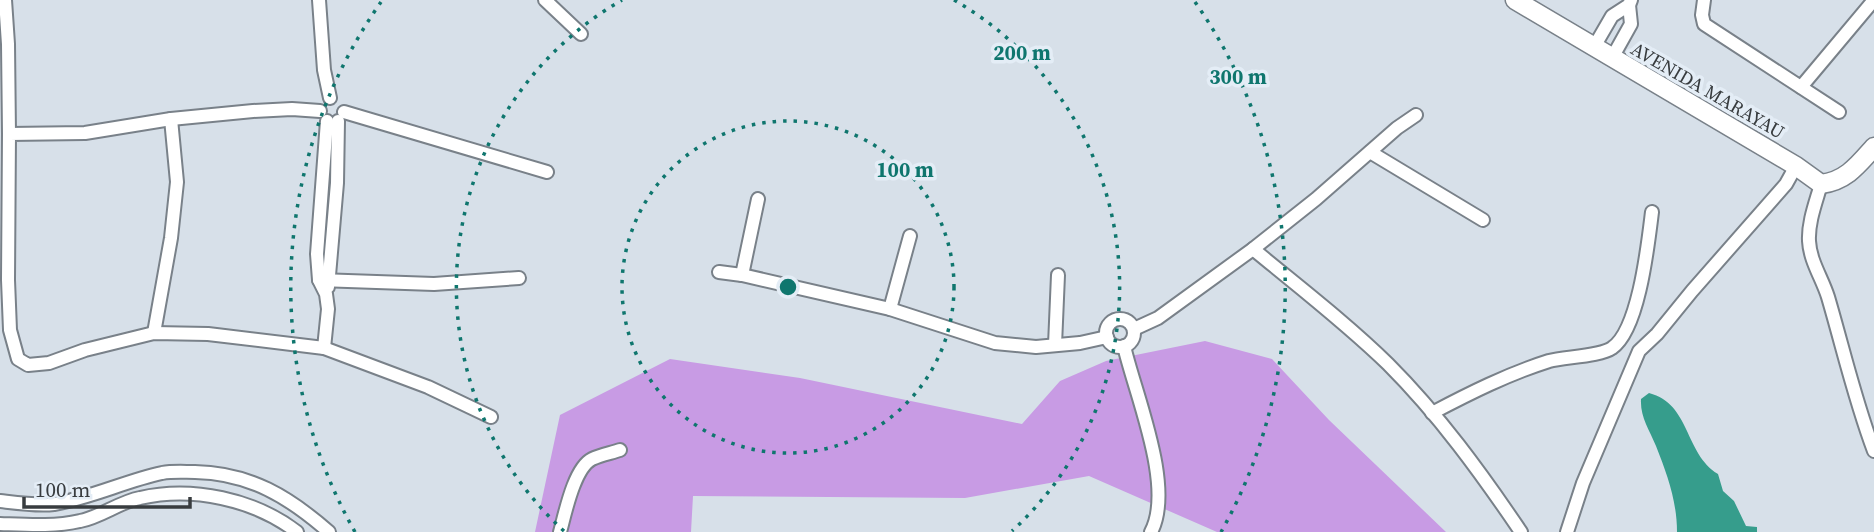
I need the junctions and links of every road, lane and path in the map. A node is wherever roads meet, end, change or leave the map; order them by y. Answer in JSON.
{"nodes":[{"id":1,"x":5,"y":0,"type":"edge"},
{"id":2,"x":319,"y":0,"type":"edge"},
{"id":3,"x":544,"y":0,"type":"edge"},
{"id":4,"x":1515,"y":0,"type":"edge"},
{"id":5,"x":1704,"y":0,"type":"edge"},
{"id":6,"x":1874,"y":1,"type":"edge"},
{"id":7,"x":1630,"y":2,"type":"edge"},
{"id":8,"x":581,"y":34,"type":"dead end"},
{"id":9,"x":1594,"y":47,"type":"junction"},
{"id":10,"x":1612,"y":58,"type":"junction"},
{"id":11,"x":1801,"y":87,"type":"junction"},
{"id":12,"x":330,"y":98,"type":"junction"},
{"id":13,"x":1839,"y":112,"type":"dead end"},
{"id":14,"x":1416,"y":115,"type":"dead end"},
{"id":15,"x":332,"y":116,"type":"junction"},
{"id":16,"x":171,"y":119,"type":"junction"},
{"id":17,"x":9,"y":134,"type":"junction"},
{"id":18,"x":1874,"y":148,"type":"edge"},
{"id":19,"x":1370,"y":152,"type":"junction"},
{"id":20,"x":1796,"y":166,"type":"junction"},
{"id":21,"x":547,"y":172,"type":"dead end"},
{"id":22,"x":1821,"y":184,"type":"junction"},
{"id":23,"x":758,"y":199,"type":"dead end"},
{"id":24,"x":1652,"y":212,"type":"dead end"},
{"id":25,"x":1483,"y":220,"type":"dead end"},
{"id":26,"x":910,"y":236,"type":"dead end"},
{"id":27,"x":1253,"y":249,"type":"junction"},
{"id":28,"x":719,"y":272,"type":"dead end"},
{"id":29,"x":742,"y":275,"type":"junction"},
{"id":30,"x":1058,"y":275,"type":"dead end"},
{"id":31,"x":519,"y":278,"type":"dead end"},
{"id":32,"x":4,"y":279,"type":"edge"},
{"id":33,"x":325,"y":285,"type":"junction"},
{"id":34,"x":890,"y":309,"type":"junction"},
{"id":35,"x":1133,"y":329,"type":"junction"},
{"id":36,"x":154,"y":333,"type":"junction"},
{"id":37,"x":1107,"y":337,"type":"junction"},
{"id":38,"x":1055,"y":345,"type":"junction"},
{"id":39,"x":1124,"y":346,"type":"junction"},
{"id":40,"x":324,"y":348,"type":"junction"},
{"id":41,"x":1432,"y":413,"type":"junction"},
{"id":42,"x":491,"y":417,"type":"dead end"},
{"id":43,"x":620,"y":450,"type":"dead end"},
{"id":44,"x":1874,"y":451,"type":"edge"},
{"id":45,"x":0,"y":502,"type":"edge"},
{"id":46,"x":0,"y":524,"type":"edge"},
{"id":47,"x":297,"y":532,"type":"edge"},
{"id":48,"x":329,"y":532,"type":"edge"},
{"id":49,"x":560,"y":532,"type":"edge"},
{"id":50,"x":1151,"y":532,"type":"edge"},
{"id":51,"x":1521,"y":532,"type":"edge"},
{"id":52,"x":1567,"y":532,"type":"edge"}],
"edges":[{"from":1,"to":17,"type":"street"},
{"from":2,"to":12,"type":"street"},
{"from":3,"to":8,"type":"street"},
{"from":4,"to":9,"type":"street","name":"AVENIDA MARAYAU"},
{"from":5,"to":11,"type":"street"},
{"from":6,"to":11,"type":"street"},
{"from":7,"to":9,"type":"street"},
{"from":7,"to":10,"type":"street"},
{"from":9,"to":10,"type":"street","name":"AVENIDA MARAYAU"},
{"from":10,"to":20,"type":"street","name":"AVENIDA MARAYAU"},
{"from":11,"to":13,"type":"street"},
{"from":12,"to":15,"type":"street"},
{"from":12,"to":15,"type":"street"},
{"from":14,"to":19,"type":"street"},
{"from":15,"to":16,"type":"street"},
{"from":15,"to":21,"type":"street"},
{"from":15,"to":33,"type":"street"},
{"from":16,"to":17,"type":"street"},
{"from":16,"to":36,"type":"street"},
{"from":17,"to":32,"type":"street"},
{"from":18,"to":22,"type":"street"},
{"from":19,"to":25,"type":"street"},
{"from":19,"to":27,"type":"street"},
{"from":20,"to":22,"type":"street","name":"AVENIDA MARAYAU"},
{"from":20,"to":52,"type":"street"},
{"from":22,"to":44,"type":"street"},
{"from":23,"to":29,"type":"street"},
{"from":24,"to":41,"type":"street"},
{"from":26,"to":34,"type":"street"},
{"from":27,"to":35,"type":"street"},
{"from":27,"to":41,"type":"street"},
{"from":28,"to":29,"type":"street"},
{"from":29,"to":34,"type":"street"},
{"from":30,"to":38,"type":"street"},
{"from":31,"to":33,"type":"street"},
{"from":32,"to":36,"type":"street"},
{"from":33,"to":40,"type":"street"},
{"from":34,"to":38,"type":"street"},
{"from":35,"to":37,"type":"street"},
{"from":35,"to":39,"type":"street"},
{"from":36,"to":40,"type":"street"},
{"from":37,"to":38,"type":"street"},
{"from":37,"to":39,"type":"street"},
{"from":39,"to":50,"type":"street"},
{"from":40,"to":42,"type":"street"},
{"from":41,"to":51,"type":"street"},
{"from":43,"to":49,"type":"street"},
{"from":45,"to":48,"type":"street"},
{"from":46,"to":47,"type":"street"}]}
